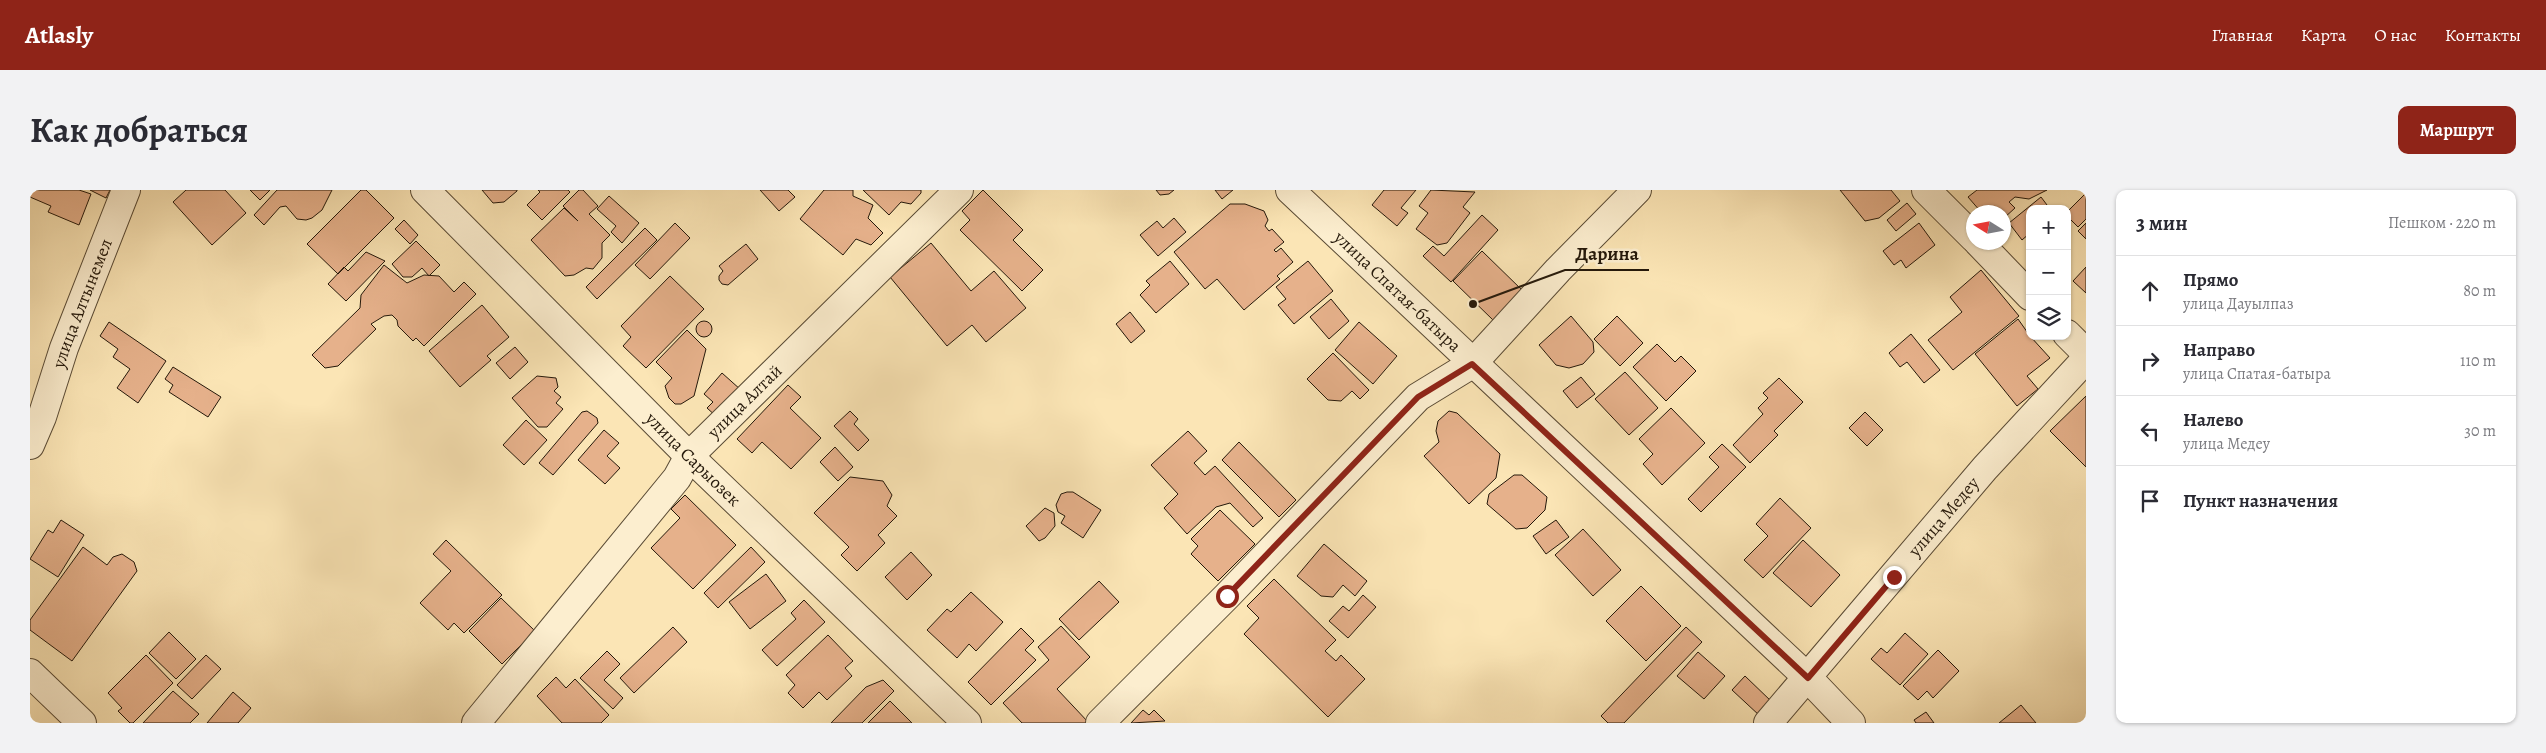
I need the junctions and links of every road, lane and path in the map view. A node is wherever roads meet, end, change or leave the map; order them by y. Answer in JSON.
{"nodes":[{"id":1,"x":126,"y":190,"type":"edge"},
{"id":2,"x":425,"y":190,"type":"edge"},
{"id":3,"x":959,"y":190,"type":"edge"},
{"id":4,"x":1290,"y":190,"type":"edge"},
{"id":5,"x":1637,"y":190,"type":"edge"},
{"id":6,"x":1926,"y":190,"type":"edge"},
{"id":7,"x":1966,"y":230,"type":"edge"},
{"id":8,"x":1986,"y":250,"type":"edge"},
{"id":9,"x":2029,"y":295,"type":"edge"},
{"id":10,"x":2071,"y":338,"type":"edge"},
{"id":11,"x":2086,"y":353,"type":"edge"},
{"id":12,"x":2086,"y":359,"type":"edge"},
{"id":13,"x":1472,"y":364,"type":"junction"},
{"id":14,"x":30,"y":446,"type":"edge"},
{"id":15,"x":689,"y":456,"type":"junction"},
{"id":16,"x":30,"y":673,"type":"edge"},
{"id":17,"x":1808,"y":678,"type":"junction"},
{"id":18,"x":82,"y":723,"type":"edge"},
{"id":19,"x":476,"y":723,"type":"edge"},
{"id":20,"x":967,"y":723,"type":"edge"},
{"id":21,"x":1100,"y":723,"type":"edge"},
{"id":22,"x":1768,"y":723,"type":"edge"},
{"id":23,"x":1851,"y":723,"type":"edge"}],
"edges":[{"from":1,"to":14,"type":"street","name":"улица Алтынемел"},
{"from":2,"to":15,"type":"street","name":"улица Сарыозек"},
{"from":3,"to":15,"type":"street","name":"улица Алтай"},
{"from":4,"to":13,"type":"street","name":"улица Спатая-батыра"},
{"from":5,"to":13,"type":"street"},
{"from":6,"to":7,"type":"street"},
{"from":8,"to":9,"type":"street"},
{"from":10,"to":11,"type":"street"},
{"from":12,"to":17,"type":"street","name":"улица Медеу"},
{"from":13,"to":17,"type":"street","name":"улица Спатая-батыра"},
{"from":13,"to":21,"type":"street"},
{"from":15,"to":19,"type":"street","name":"улица Алтай"},
{"from":15,"to":20,"type":"street","name":"улица Сарыозек"},
{"from":16,"to":18,"type":"street"},
{"from":17,"to":22,"type":"street","name":"улица Медеу"},
{"from":17,"to":23,"type":"street","name":"улица Спатая-батыра"}]}
